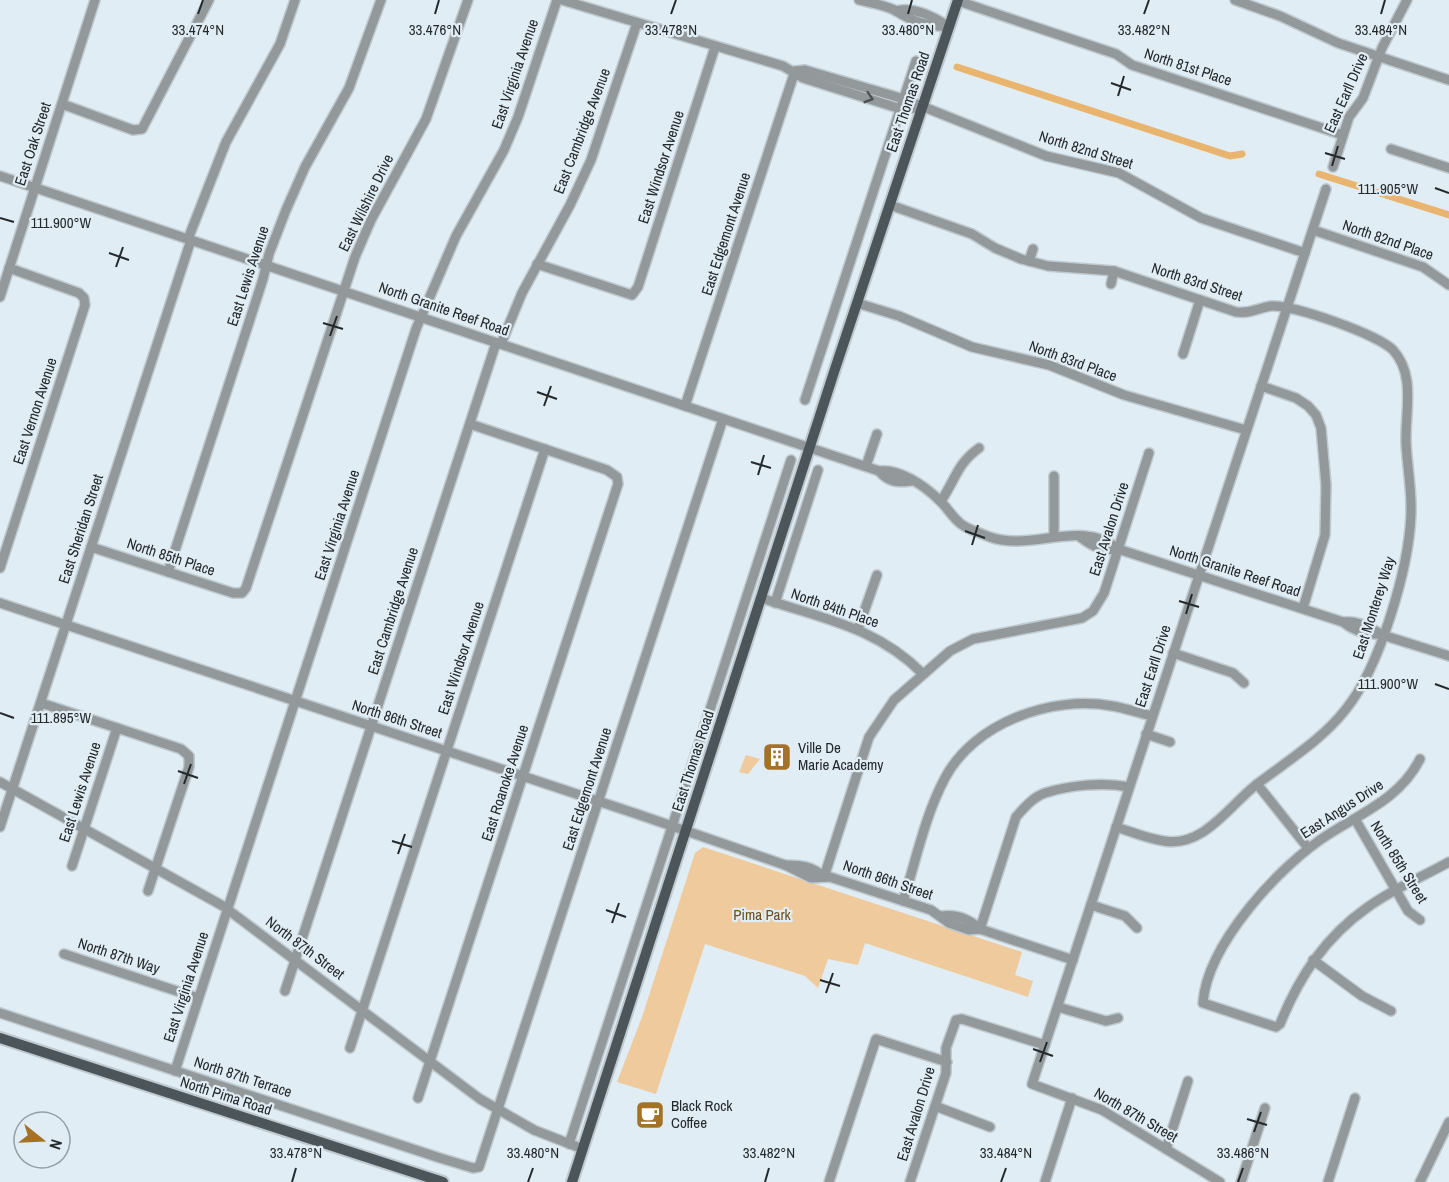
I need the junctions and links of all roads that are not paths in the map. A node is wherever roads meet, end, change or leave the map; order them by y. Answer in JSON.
{"nodes":[{"id":1,"x":96,"y":0,"type":"edge"},
{"id":2,"x":208,"y":0,"type":"edge"},
{"id":3,"x":295,"y":0,"type":"edge"},
{"id":4,"x":381,"y":0,"type":"edge"},
{"id":5,"x":468,"y":0,"type":"edge"},
{"id":6,"x":557,"y":0,"type":"edge"},
{"id":7,"x":562,"y":0,"type":"edge"},
{"id":8,"x":859,"y":0,"type":"edge"},
{"id":9,"x":1235,"y":0,"type":"edge"},
{"id":10,"x":1407,"y":0,"type":"edge"},
{"id":11,"x":958,"y":1,"type":"edge"},
{"id":12,"x":637,"y":23,"type":"junction"},
{"id":13,"x":950,"y":27,"type":"junction"},
{"id":14,"x":715,"y":47,"type":"junction"},
{"id":15,"x":1378,"y":57,"type":"junction"},
{"id":16,"x":916,"y":61,"type":"dead end"},
{"id":17,"x":795,"y":71,"type":"junction"},
{"id":18,"x":1449,"y":80,"type":"edge"},
{"id":19,"x":62,"y":104,"type":"junction"},
{"id":20,"x":902,"y":104,"type":"junction"},
{"id":21,"x":922,"y":108,"type":"junction"},
{"id":22,"x":1343,"y":135,"type":"junction"},
{"id":23,"x":1391,"y":149,"type":"dead end"},
{"id":24,"x":1333,"y":167,"type":"dead end"},
{"id":25,"x":1449,"y":168,"type":"edge"},
{"id":26,"x":0,"y":176,"type":"edge"},
{"id":27,"x":35,"y":188,"type":"junction"},
{"id":28,"x":1326,"y":189,"type":"dead end"},
{"id":29,"x":868,"y":207,"type":"junction"},
{"id":30,"x":888,"y":209,"type":"junction"},
{"id":31,"x":1313,"y":230,"type":"junction"},
{"id":32,"x":190,"y":240,"type":"junction"},
{"id":33,"x":1033,"y":249,"type":"dead end"},
{"id":34,"x":1305,"y":253,"type":"junction"},
{"id":35,"x":1029,"y":261,"type":"junction"},
{"id":36,"x":537,"y":264,"type":"junction"},
{"id":37,"x":267,"y":265,"type":"junction"},
{"id":38,"x":9,"y":268,"type":"junction"},
{"id":39,"x":1114,"y":272,"type":"junction"},
{"id":40,"x":1111,"y":284,"type":"dead end"},
{"id":41,"x":1449,"y":285,"type":"edge"},
{"id":42,"x":344,"y":291,"type":"junction"},
{"id":43,"x":0,"y":297,"type":"edge"},
{"id":44,"x":1200,"y":300,"type":"junction"},
{"id":45,"x":857,"y":303,"type":"junction"},
{"id":46,"x":1286,"y":308,"type":"junction"},
{"id":47,"x":421,"y":317,"type":"junction"},
{"id":48,"x":824,"y":343,"type":"junction"},
{"id":49,"x":499,"y":344,"type":"junction"},
{"id":50,"x":1386,"y":344,"type":"joint"},
{"id":51,"x":842,"y":349,"type":"junction"},
{"id":52,"x":1183,"y":354,"type":"dead end"},
{"id":53,"x":1261,"y":386,"type":"junction"},
{"id":54,"x":805,"y":400,"type":"dead end"},
{"id":55,"x":685,"y":406,"type":"junction"},
{"id":56,"x":723,"y":419,"type":"junction"},
{"id":57,"x":470,"y":424,"type":"junction"},
{"id":58,"x":1246,"y":430,"type":"junction"},
{"id":59,"x":877,"y":434,"type":"dead end"},
{"id":60,"x":810,"y":448,"type":"junction"},
{"id":61,"x":979,"y":448,"type":"dead end"},
{"id":62,"x":545,"y":449,"type":"junction"},
{"id":63,"x":1149,"y":453,"type":"dead end"},
{"id":64,"x":792,"y":460,"type":"dead end"},
{"id":65,"x":866,"y":466,"type":"junction"},
{"id":66,"x":819,"y":470,"type":"dead end"},
{"id":67,"x":1054,"y":476,"type":"dead end"},
{"id":68,"x":941,"y":501,"type":"junction"},
{"id":69,"x":1054,"y":536,"type":"junction"},
{"id":70,"x":92,"y":547,"type":"junction"},
{"id":71,"x":1118,"y":549,"type":"junction"},
{"id":72,"x":0,"y":568,"type":"edge"},
{"id":73,"x":168,"y":572,"type":"junction"},
{"id":74,"x":1198,"y":574,"type":"junction"},
{"id":75,"x":877,"y":575,"type":"dead end"},
{"id":76,"x":242,"y":593,"type":"joint"},
{"id":77,"x":761,"y":598,"type":"junction"},
{"id":78,"x":0,"y":603,"type":"edge"},
{"id":79,"x":775,"y":603,"type":"junction"},
{"id":80,"x":1303,"y":608,"type":"junction"},
{"id":81,"x":66,"y":624,"type":"junction"},
{"id":82,"x":858,"y":629,"type":"junction"},
{"id":83,"x":1382,"y":634,"type":"junction"},
{"id":84,"x":1173,"y":653,"type":"junction"},
{"id":85,"x":1449,"y":656,"type":"edge"},
{"id":86,"x":923,"y":674,"type":"junction"},
{"id":87,"x":1244,"y":683,"type":"dead end"},
{"id":88,"x":295,"y":701,"type":"junction"},
{"id":89,"x":41,"y":703,"type":"junction"},
{"id":90,"x":1152,"y":716,"type":"junction"},
{"id":91,"x":372,"y":726,"type":"junction"},
{"id":92,"x":117,"y":728,"type":"junction"},
{"id":93,"x":1146,"y":734,"type":"junction"},
{"id":94,"x":1170,"y":742,"type":"dead end"},
{"id":95,"x":447,"y":751,"type":"junction"},
{"id":96,"x":1420,"y":759,"type":"dead end"},
{"id":97,"x":523,"y":777,"type":"junction"},
{"id":98,"x":0,"y":782,"type":"edge"},
{"id":99,"x":1257,"y":784,"type":"junction"},
{"id":100,"x":1129,"y":787,"type":"junction"},
{"id":101,"x":12,"y":788,"type":"junction"},
{"id":102,"x":599,"y":802,"type":"junction"},
{"id":103,"x":1355,"y":819,"type":"junction"},
{"id":104,"x":0,"y":827,"type":"edge"},
{"id":105,"x":1116,"y":827,"type":"junction"},
{"id":106,"x":84,"y":828,"type":"junction"},
{"id":107,"x":673,"y":828,"type":"junction"},
{"id":108,"x":686,"y":832,"type":"junction"},
{"id":109,"x":1308,"y":848,"type":"junction"},
{"id":110,"x":1449,"y":862,"type":"edge"},
{"id":111,"x":72,"y":866,"type":"dead end"},
{"id":112,"x":155,"y":868,"type":"junction"},
{"id":113,"x":824,"y":877,"type":"junction"},
{"id":114,"x":148,"y":891,"type":"dead end"},
{"id":115,"x":1396,"y":891,"type":"junction"},
{"id":116,"x":903,"y":901,"type":"junction"},
{"id":117,"x":1091,"y":905,"type":"junction"},
{"id":118,"x":228,"y":909,"type":"junction"},
{"id":119,"x":1420,"y":920,"type":"dead end"},
{"id":120,"x":1137,"y":928,"type":"dead end"},
{"id":121,"x":980,"y":929,"type":"junction"},
{"id":122,"x":64,"y":954,"type":"dead end"},
{"id":123,"x":296,"y":960,"type":"junction"},
{"id":124,"x":1073,"y":960,"type":"junction"},
{"id":125,"x":1313,"y":960,"type":"junction"},
{"id":126,"x":285,"y":991,"type":"dead end"},
{"id":127,"x":198,"y":998,"type":"junction"},
{"id":128,"x":1058,"y":1007,"type":"junction"},
{"id":129,"x":362,"y":1010,"type":"junction"},
{"id":130,"x":1391,"y":1011,"type":"dead end"},
{"id":131,"x":0,"y":1013,"type":"edge"},
{"id":132,"x":1118,"y":1018,"type":"dead end"},
{"id":133,"x":0,"y":1038,"type":"edge"},
{"id":134,"x":1045,"y":1045,"type":"junction"},
{"id":135,"x":350,"y":1048,"type":"dead end"},
{"id":136,"x":430,"y":1062,"type":"junction"},
{"id":137,"x":947,"y":1062,"type":"junction"},
{"id":138,"x":175,"y":1071,"type":"junction"},
{"id":139,"x":1188,"y":1081,"type":"dead end"},
{"id":140,"x":1032,"y":1084,"type":"joint"},
{"id":141,"x":418,"y":1098,"type":"dead end"},
{"id":142,"x":1072,"y":1098,"type":"junction"},
{"id":143,"x":1355,"y":1098,"type":"dead end"},
{"id":144,"x":935,"y":1106,"type":"junction"},
{"id":145,"x":1265,"y":1108,"type":"dead end"},
{"id":146,"x":498,"y":1110,"type":"junction"},
{"id":147,"x":1449,"y":1122,"type":"edge"},
{"id":148,"x":990,"y":1127,"type":"dead end"},
{"id":149,"x":569,"y":1144,"type":"junction"},
{"id":150,"x":583,"y":1149,"type":"junction"},
{"id":151,"x":1166,"y":1149,"type":"junction"},
{"id":152,"x":477,"y":1168,"type":"joint"},
{"id":153,"x":443,"y":1182,"type":"edge"},
{"id":154,"x":572,"y":1182,"type":"edge"},
{"id":155,"x":581,"y":1182,"type":"edge"},
{"id":156,"x":829,"y":1182,"type":"edge"},
{"id":157,"x":910,"y":1182,"type":"edge"},
{"id":158,"x":1045,"y":1182,"type":"edge"},
{"id":159,"x":1220,"y":1182,"type":"edge"},
{"id":160,"x":1241,"y":1182,"type":"edge"},
{"id":161,"x":1328,"y":1182,"type":"edge"},
{"id":162,"x":1420,"y":1182,"type":"edge"}],
"edges":[{"from":1,"to":19,"type":"street","name":"East Oak Street"},
{"from":2,"to":19,"type":"street"},
{"from":3,"to":32,"type":"street","name":"East Sheridan Street"},
{"from":4,"to":37,"type":"street","name":"East Lewis Avenue"},
{"from":5,"to":42,"type":"street","name":"East Wilshire Drive"},
{"from":6,"to":47,"type":"street","name":"East Virginia Avenue"},
{"from":7,"to":12,"type":"street","name":"North 82nd Street"},
{"from":8,"to":13,"type":"street"},
{"from":9,"to":15,"type":"street"},
{"from":10,"to":15,"type":"street","name":"East Earll Drive"},
{"from":11,"to":13,"type":"main road","name":"East Thomas Road"},
{"from":11,"to":22,"type":"street","name":"North 81st Place"},
{"from":12,"to":14,"type":"street","name":"North 82nd Street"},
{"from":12,"to":36,"type":"street","name":"East Cambridge Avenue"},
{"from":13,"to":21,"type":"main road","name":"East Thomas Road"},
{"from":14,"to":17,"type":"street","name":"North 82nd Street"},
{"from":14,"to":36,"type":"street","name":"East Windsor Avenue"},
{"from":15,"to":18,"type":"street"},
{"from":15,"to":22,"type":"street","name":"East Earll Drive"},
{"from":16,"to":20,"type":"street","name":"East Thomas Road"},
{"from":17,"to":20,"type":"street","name":"North 82nd Street"},
{"from":17,"to":55,"type":"street","name":"East Edgemont Avenue"},
{"from":19,"to":27,"type":"street","name":"East Oak Street"},
{"from":20,"to":21,"type":"street","name":"North 82nd Street"},
{"from":20,"to":29,"type":"street","name":"East Thomas Road"},
{"from":21,"to":30,"type":"main road","name":"East Thomas Road"},
{"from":21,"to":34,"type":"street","name":"North 82nd Street"},
{"from":22,"to":24,"type":"street","name":"East Earll Drive"},
{"from":23,"to":25,"type":"street"},
{"from":26,"to":27,"type":"street","name":"North Granite Reef Road"},
{"from":27,"to":32,"type":"street","name":"North Granite Reef Road"},
{"from":27,"to":38,"type":"street","name":"East Oak Street"},
{"from":28,"to":31,"type":"street","name":"East Earll Drive"},
{"from":29,"to":30,"type":"street"},
{"from":29,"to":48,"type":"street","name":"East Thomas Road"},
{"from":30,"to":35,"type":"street","name":"North 83rd Street"},
{"from":30,"to":45,"type":"main road","name":"East Thomas Road"},
{"from":31,"to":34,"type":"street","name":"East Earll Drive"},
{"from":31,"to":41,"type":"street","name":"North 82nd Place"},
{"from":32,"to":37,"type":"street","name":"North Granite Reef Road"},
{"from":32,"to":70,"type":"street","name":"East Sheridan Street"},
{"from":33,"to":35,"type":"street"},
{"from":34,"to":46,"type":"street","name":"East Earll Drive"},
{"from":35,"to":39,"type":"street","name":"North 83rd Street"},
{"from":36,"to":49,"type":"street","name":"East Cambridge Avenue"},
{"from":37,"to":42,"type":"street","name":"North Granite Reef Road"},
{"from":37,"to":73,"type":"street","name":"East Lewis Avenue"},
{"from":38,"to":43,"type":"street","name":"East Oak Street"},
{"from":38,"to":72,"type":"street","name":"East Vernon Avenue"},
{"from":39,"to":40,"type":"street"},
{"from":39,"to":44,"type":"street","name":"North 83rd Street"},
{"from":42,"to":47,"type":"street","name":"North Granite Reef Road"},
{"from":42,"to":76,"type":"street","name":"East Wilshire Drive"},
{"from":44,"to":46,"type":"street","name":"North 83rd Street"},
{"from":44,"to":52,"type":"street"},
{"from":45,"to":51,"type":"main road","name":"East Thomas Road"},
{"from":45,"to":58,"type":"street","name":"North 83rd Place"},
{"from":46,"to":50,"type":"street","name":"North 83rd Street"},
{"from":46,"to":53,"type":"street","name":"East Earll Drive"},
{"from":47,"to":49,"type":"street","name":"North Granite Reef Road"},
{"from":47,"to":88,"type":"street","name":"East Virginia Avenue"},
{"from":48,"to":51,"type":"street"},
{"from":48,"to":54,"type":"street","name":"East Thomas Road"},
{"from":49,"to":55,"type":"street","name":"North Granite Reef Road"},
{"from":49,"to":57,"type":"street","name":"East Cambridge Avenue"},
{"from":50,"to":83,"type":"street","name":"East Monterey Way"},
{"from":51,"to":60,"type":"main road","name":"East Thomas Road"},
{"from":53,"to":58,"type":"street","name":"East Earll Drive"},
{"from":53,"to":80,"type":"street"},
{"from":55,"to":56,"type":"street","name":"North Granite Reef Road"},
{"from":56,"to":60,"type":"street","name":"North Granite Reef Road"},
{"from":56,"to":102,"type":"street","name":"East Edgemont Avenue"},
{"from":57,"to":62,"type":"street"},
{"from":57,"to":91,"type":"street","name":"East Cambridge Avenue"},
{"from":58,"to":74,"type":"street","name":"East Earll Drive"},
{"from":59,"to":65,"type":"street"},
{"from":60,"to":65,"type":"street","name":"North Granite Reef Road"},
{"from":60,"to":77,"type":"main road","name":"East Thomas Road"},
{"from":61,"to":68,"type":"street"},
{"from":62,"to":95,"type":"street","name":"East Windsor Avenue"},
{"from":62,"to":97,"type":"street","name":"East Roanoke Avenue"},
{"from":63,"to":71,"type":"street","name":"East Avalon Drive"},
{"from":64,"to":107,"type":"street","name":"East Thomas Road"},
{"from":65,"to":68,"type":"street","name":"North Granite Reef Road"},
{"from":66,"to":79,"type":"street"},
{"from":67,"to":69,"type":"street"},
{"from":68,"to":69,"type":"street","name":"North Granite Reef Road"},
{"from":69,"to":71,"type":"street","name":"North Granite Reef Road"},
{"from":70,"to":73,"type":"street","name":"North 85th Place"},
{"from":70,"to":81,"type":"street","name":"East Sheridan Street"},
{"from":71,"to":74,"type":"street","name":"North Granite Reef Road"},
{"from":71,"to":86,"type":"street","name":"East Avalon Drive"},
{"from":73,"to":76,"type":"street","name":"North 85th Place"},
{"from":74,"to":80,"type":"street","name":"North Granite Reef Road"},
{"from":74,"to":84,"type":"street","name":"East Earll Drive"},
{"from":75,"to":82,"type":"street"},
{"from":77,"to":79,"type":"street","name":"North 84th Place"},
{"from":77,"to":108,"type":"main road","name":"East Thomas Road"},
{"from":78,"to":81,"type":"street","name":"North 86th Street"},
{"from":79,"to":82,"type":"street","name":"North 84th Place"},
{"from":80,"to":83,"type":"street","name":"North Granite Reef Road"},
{"from":81,"to":88,"type":"street","name":"North 86th Street"},
{"from":81,"to":89,"type":"street","name":"East Sheridan Street"},
{"from":82,"to":86,"type":"street","name":"North 84th Place"},
{"from":83,"to":85,"type":"street","name":"North Granite Reef Road"},
{"from":83,"to":99,"type":"street","name":"East Monterey Way"},
{"from":84,"to":87,"type":"street"},
{"from":84,"to":90,"type":"street","name":"East Earll Drive"},
{"from":86,"to":113,"type":"street"},
{"from":88,"to":91,"type":"street","name":"North 86th Street"},
{"from":88,"to":118,"type":"street","name":"East Virginia Avenue"},
{"from":89,"to":92,"type":"street"},
{"from":89,"to":101,"type":"street","name":"East Sheridan Street"},
{"from":90,"to":93,"type":"street","name":"East Earll Drive"},
{"from":90,"to":116,"type":"street"},
{"from":91,"to":95,"type":"street","name":"North 86th Street"},
{"from":91,"to":123,"type":"street","name":"East Cambridge Avenue"},
{"from":92,"to":106,"type":"street","name":"East Lewis Avenue"},
{"from":92,"to":112,"type":"street"},
{"from":93,"to":94,"type":"street"},
{"from":93,"to":100,"type":"street","name":"East Earll Drive"},
{"from":95,"to":97,"type":"street","name":"North 86th Street"},
{"from":95,"to":129,"type":"street","name":"East Windsor Avenue"},
{"from":96,"to":103,"type":"street","name":"East Angus Drive"},
{"from":97,"to":102,"type":"street","name":"North 86th Street"},
{"from":97,"to":136,"type":"street","name":"East Roanoke Avenue"},
{"from":98,"to":101,"type":"street","name":"North 87th Street"},
{"from":99,"to":105,"type":"street","name":"East Monterey Way"},
{"from":99,"to":109,"type":"street"},
{"from":100,"to":105,"type":"street","name":"East Earll Drive"},
{"from":100,"to":121,"type":"street"},
{"from":101,"to":104,"type":"street","name":"East Sheridan Street"},
{"from":101,"to":106,"type":"street","name":"North 87th Street"},
{"from":102,"to":107,"type":"street","name":"North 86th Street"},
{"from":102,"to":146,"type":"street","name":"East Edgemont Avenue"},
{"from":103,"to":109,"type":"street","name":"East Angus Drive"},
{"from":103,"to":115,"type":"street","name":"North 85th Street"},
{"from":105,"to":117,"type":"street","name":"East Earll Drive"},
{"from":106,"to":111,"type":"street","name":"East Lewis Avenue"},
{"from":106,"to":112,"type":"street","name":"North 87th Street"},
{"from":107,"to":108,"type":"street","name":"North 86th Street"},
{"from":107,"to":149,"type":"street","name":"East Thomas Road"},
{"from":108,"to":113,"type":"street","name":"North 86th Street"},
{"from":108,"to":150,"type":"main road","name":"East Thomas Road"},
{"from":109,"to":125,"type":"street","name":"East Angus Drive"},
{"from":110,"to":115,"type":"street"},
{"from":112,"to":114,"type":"street"},
{"from":112,"to":118,"type":"street","name":"North 87th Street"},
{"from":113,"to":116,"type":"street","name":"North 86th Street"},
{"from":115,"to":119,"type":"street","name":"North 85th Street"},
{"from":115,"to":125,"type":"street"},
{"from":116,"to":121,"type":"street","name":"North 86th Street"},
{"from":117,"to":120,"type":"street"},
{"from":117,"to":124,"type":"street","name":"East Earll Drive"},
{"from":118,"to":123,"type":"street","name":"North 87th Street"},
{"from":118,"to":127,"type":"street","name":"East Virginia Avenue"},
{"from":121,"to":124,"type":"street","name":"North 86th Street"},
{"from":122,"to":127,"type":"street","name":"North 87th Way"},
{"from":123,"to":126,"type":"street","name":"East Cambridge Avenue"},
{"from":123,"to":129,"type":"street","name":"North 87th Street"},
{"from":124,"to":128,"type":"street","name":"East Earll Drive"},
{"from":125,"to":130,"type":"street"},
{"from":127,"to":138,"type":"street","name":"East Virginia Avenue"},
{"from":128,"to":132,"type":"street"},
{"from":128,"to":134,"type":"street","name":"East Earll Drive"},
{"from":129,"to":135,"type":"street","name":"East Windsor Avenue"},
{"from":129,"to":136,"type":"street","name":"North 87th Street"},
{"from":131,"to":138,"type":"street","name":"North 87th Terrace"},
{"from":133,"to":153,"type":"main road","name":"North Pima Road"},
{"from":134,"to":137,"type":"street","name":"East Avalon Drive"},
{"from":134,"to":140,"type":"street","name":"East Earll Drive"},
{"from":136,"to":141,"type":"street","name":"East Roanoke Avenue"},
{"from":136,"to":146,"type":"street","name":"North 87th Street"},
{"from":137,"to":144,"type":"street","name":"East Avalon Drive"},
{"from":137,"to":156,"type":"street"},
{"from":138,"to":152,"type":"street","name":"North 87th Terrace"},
{"from":139,"to":151,"type":"street"},
{"from":140,"to":142,"type":"street","name":"North 87th Street"},
{"from":142,"to":151,"type":"street","name":"North 87th Street"},
{"from":142,"to":158,"type":"street"},
{"from":143,"to":161,"type":"street"},
{"from":144,"to":148,"type":"street"},
{"from":144,"to":157,"type":"street","name":"East Avalon Drive"},
{"from":145,"to":160,"type":"street"},
{"from":146,"to":149,"type":"street","name":"North 87th Street"},
{"from":146,"to":152,"type":"street","name":"East Edgemont Avenue"},
{"from":147,"to":162,"type":"street"},
{"from":149,"to":150,"type":"street","name":"North 87th Street"},
{"from":150,"to":154,"type":"main road","name":"East Thomas Road"},
{"from":150,"to":155,"type":"main road"},
{"from":151,"to":159,"type":"street","name":"North 87th Street"}]}
